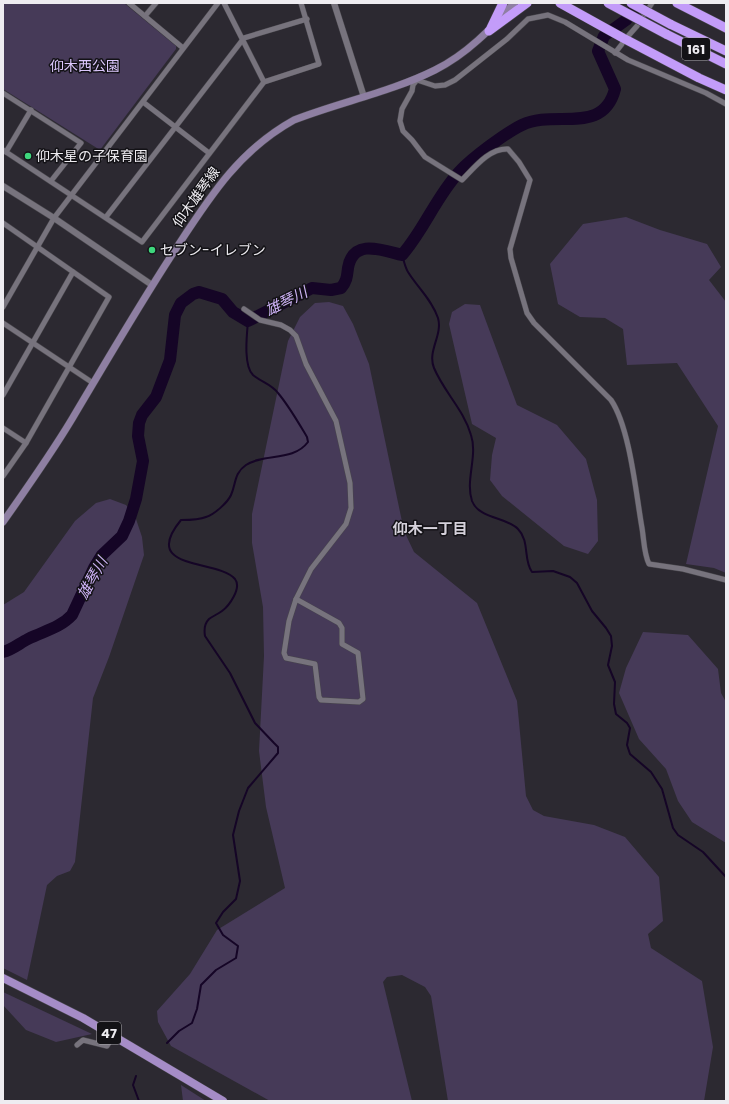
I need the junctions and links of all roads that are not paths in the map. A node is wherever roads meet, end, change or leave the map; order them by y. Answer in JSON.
{"nodes":[{"id":1,"x":130,"y":3,"type":"edge"},
{"id":2,"x":156,"y":3,"type":"edge"},
{"id":3,"x":218,"y":3,"type":"edge"},
{"id":4,"x":224,"y":3,"type":"edge"},
{"id":5,"x":301,"y":3,"type":"edge"},
{"id":6,"x":334,"y":3,"type":"edge"},
{"id":7,"x":503,"y":3,"type":"edge"},
{"id":8,"x":514,"y":3,"type":"edge"},
{"id":9,"x":527,"y":3,"type":"edge"},
{"id":10,"x":562,"y":3,"type":"edge"},
{"id":11,"x":608,"y":3,"type":"edge"},
{"id":12,"x":631,"y":3,"type":"edge"},
{"id":13,"x":652,"y":3,"type":"edge"},
{"id":14,"x":677,"y":3,"type":"edge"},
{"id":15,"x":145,"y":16,"type":"junction"},
{"id":16,"x":307,"y":19,"type":"junction"},
{"id":17,"x":726,"y":28,"type":"edge"},
{"id":18,"x":489,"y":31,"type":"junction"},
{"id":19,"x":244,"y":38,"type":"junction"},
{"id":20,"x":624,"y":39,"type":"junction"},
{"id":21,"x":183,"y":48,"type":"junction"},
{"id":22,"x":726,"y":51,"type":"edge"},
{"id":23,"x":615,"y":53,"type":"junction"},
{"id":24,"x":726,"y":64,"type":"edge"},
{"id":25,"x":417,"y":79,"type":"junction"},
{"id":26,"x":264,"y":82,"type":"junction"},
{"id":27,"x":726,"y":90,"type":"edge"},
{"id":28,"x":3,"y":93,"type":"edge"},
{"id":29,"x":364,"y":97,"type":"junction"},
{"id":30,"x":143,"y":102,"type":"junction"},
{"id":31,"x":726,"y":104,"type":"edge"},
{"id":32,"x":31,"y":110,"type":"junction"},
{"id":33,"x":175,"y":127,"type":"junction"},
{"id":34,"x":5,"y":151,"type":"edge"},
{"id":35,"x":210,"y":153,"type":"junction"},
{"id":36,"x":50,"y":181,"type":"junction"},
{"id":37,"x":3,"y":186,"type":"edge"},
{"id":38,"x":71,"y":195,"type":"junction"},
{"id":39,"x":54,"y":218,"type":"junction"},
{"id":40,"x":106,"y":218,"type":"junction"},
{"id":41,"x":3,"y":222,"type":"edge"},
{"id":42,"x":37,"y":246,"type":"junction"},
{"id":43,"x":73,"y":272,"type":"junction"},
{"id":44,"x":152,"y":286,"type":"junction"},
{"id":45,"x":3,"y":307,"type":"edge"},
{"id":46,"x":244,"y":309,"type":"dead end"},
{"id":47,"x":3,"y":324,"type":"edge"},
{"id":48,"x":33,"y":343,"type":"junction"},
{"id":49,"x":70,"y":368,"type":"junction"},
{"id":50,"x":93,"y":383,"type":"junction"},
{"id":51,"x":3,"y":395,"type":"edge"},
{"id":52,"x":3,"y":428,"type":"edge"},
{"id":53,"x":26,"y":443,"type":"junction"},
{"id":54,"x":3,"y":476,"type":"edge"},
{"id":55,"x":3,"y":522,"type":"edge"},
{"id":56,"x":726,"y":580,"type":"edge"},
{"id":57,"x":296,"y":599,"type":"junction"},
{"id":58,"x":3,"y":978,"type":"edge"},
{"id":59,"x":113,"y":1036,"type":"junction"},
{"id":60,"x":77,"y":1045,"type":"dead end"},
{"id":61,"x":223,"y":1101,"type":"edge"}],
"edges":[{"from":1,"to":15,"type":"street"},
{"from":2,"to":15,"type":"street"},
{"from":3,"to":21,"type":"street"},
{"from":4,"to":19,"type":"street"},
{"from":5,"to":16,"type":"street"},
{"from":6,"to":29,"type":"street"},
{"from":7,"to":18,"type":"highway"},
{"from":8,"to":18,"type":"main road","name":"仰木雄琴線"},
{"from":9,"to":18,"type":"highway"},
{"from":10,"to":20,"type":"highway"},
{"from":11,"to":24,"type":"highway","number":"161","bridge":true},
{"from":12,"to":22,"type":"highway","number":"161","bridge":true},
{"from":13,"to":20,"type":"street"},
{"from":14,"to":17,"type":"highway"},
{"from":15,"to":21,"type":"street"},
{"from":16,"to":19,"type":"street"},
{"from":16,"to":26,"type":"street"},
{"from":18,"to":25,"type":"main road","name":"仰木雄琴線"},
{"from":19,"to":26,"type":"street"},
{"from":19,"to":33,"type":"street"},
{"from":20,"to":23,"type":"street"},
{"from":20,"to":27,"type":"highway"},
{"from":21,"to":30,"type":"street"},
{"from":23,"to":25,"type":"street"},
{"from":23,"to":31,"type":"street"},
{"from":25,"to":29,"type":"main road","name":"仰木雄琴線"},
{"from":25,"to":56,"type":"street"},
{"from":26,"to":35,"type":"street"},
{"from":28,"to":32,"type":"street"},
{"from":29,"to":44,"type":"main road","name":"仰木雄琴線"},
{"from":30,"to":33,"type":"street"},
{"from":30,"to":38,"type":"street"},
{"from":32,"to":34,"type":"street"},
{"from":32,"to":36,"type":"street"},
{"from":33,"to":35,"type":"street"},
{"from":33,"to":40,"type":"street"},
{"from":34,"to":36,"type":"street"},
{"from":35,"to":40,"type":"street"},
{"from":36,"to":38,"type":"street"},
{"from":37,"to":39,"type":"street"},
{"from":38,"to":39,"type":"street"},
{"from":38,"to":40,"type":"street"},
{"from":39,"to":42,"type":"street"},
{"from":39,"to":44,"type":"street"},
{"from":41,"to":42,"type":"street"},
{"from":42,"to":43,"type":"street"},
{"from":42,"to":45,"type":"street"},
{"from":43,"to":48,"type":"street"},
{"from":43,"to":49,"type":"street"},
{"from":44,"to":50,"type":"main road","name":"仰木雄琴線"},
{"from":46,"to":57,"type":"street"},
{"from":47,"to":48,"type":"street"},
{"from":48,"to":49,"type":"street"},
{"from":48,"to":51,"type":"street"},
{"from":49,"to":50,"type":"street"},
{"from":49,"to":53,"type":"street"},
{"from":50,"to":55,"type":"main road","name":"仰木雄琴線"},
{"from":52,"to":53,"type":"street"},
{"from":53,"to":54,"type":"street"},
{"from":57,"to":57,"type":"street"},
{"from":58,"to":59,"type":"main road","number":"47"},
{"from":59,"to":60,"type":"street"},
{"from":59,"to":61,"type":"main road","number":"47"}]}
